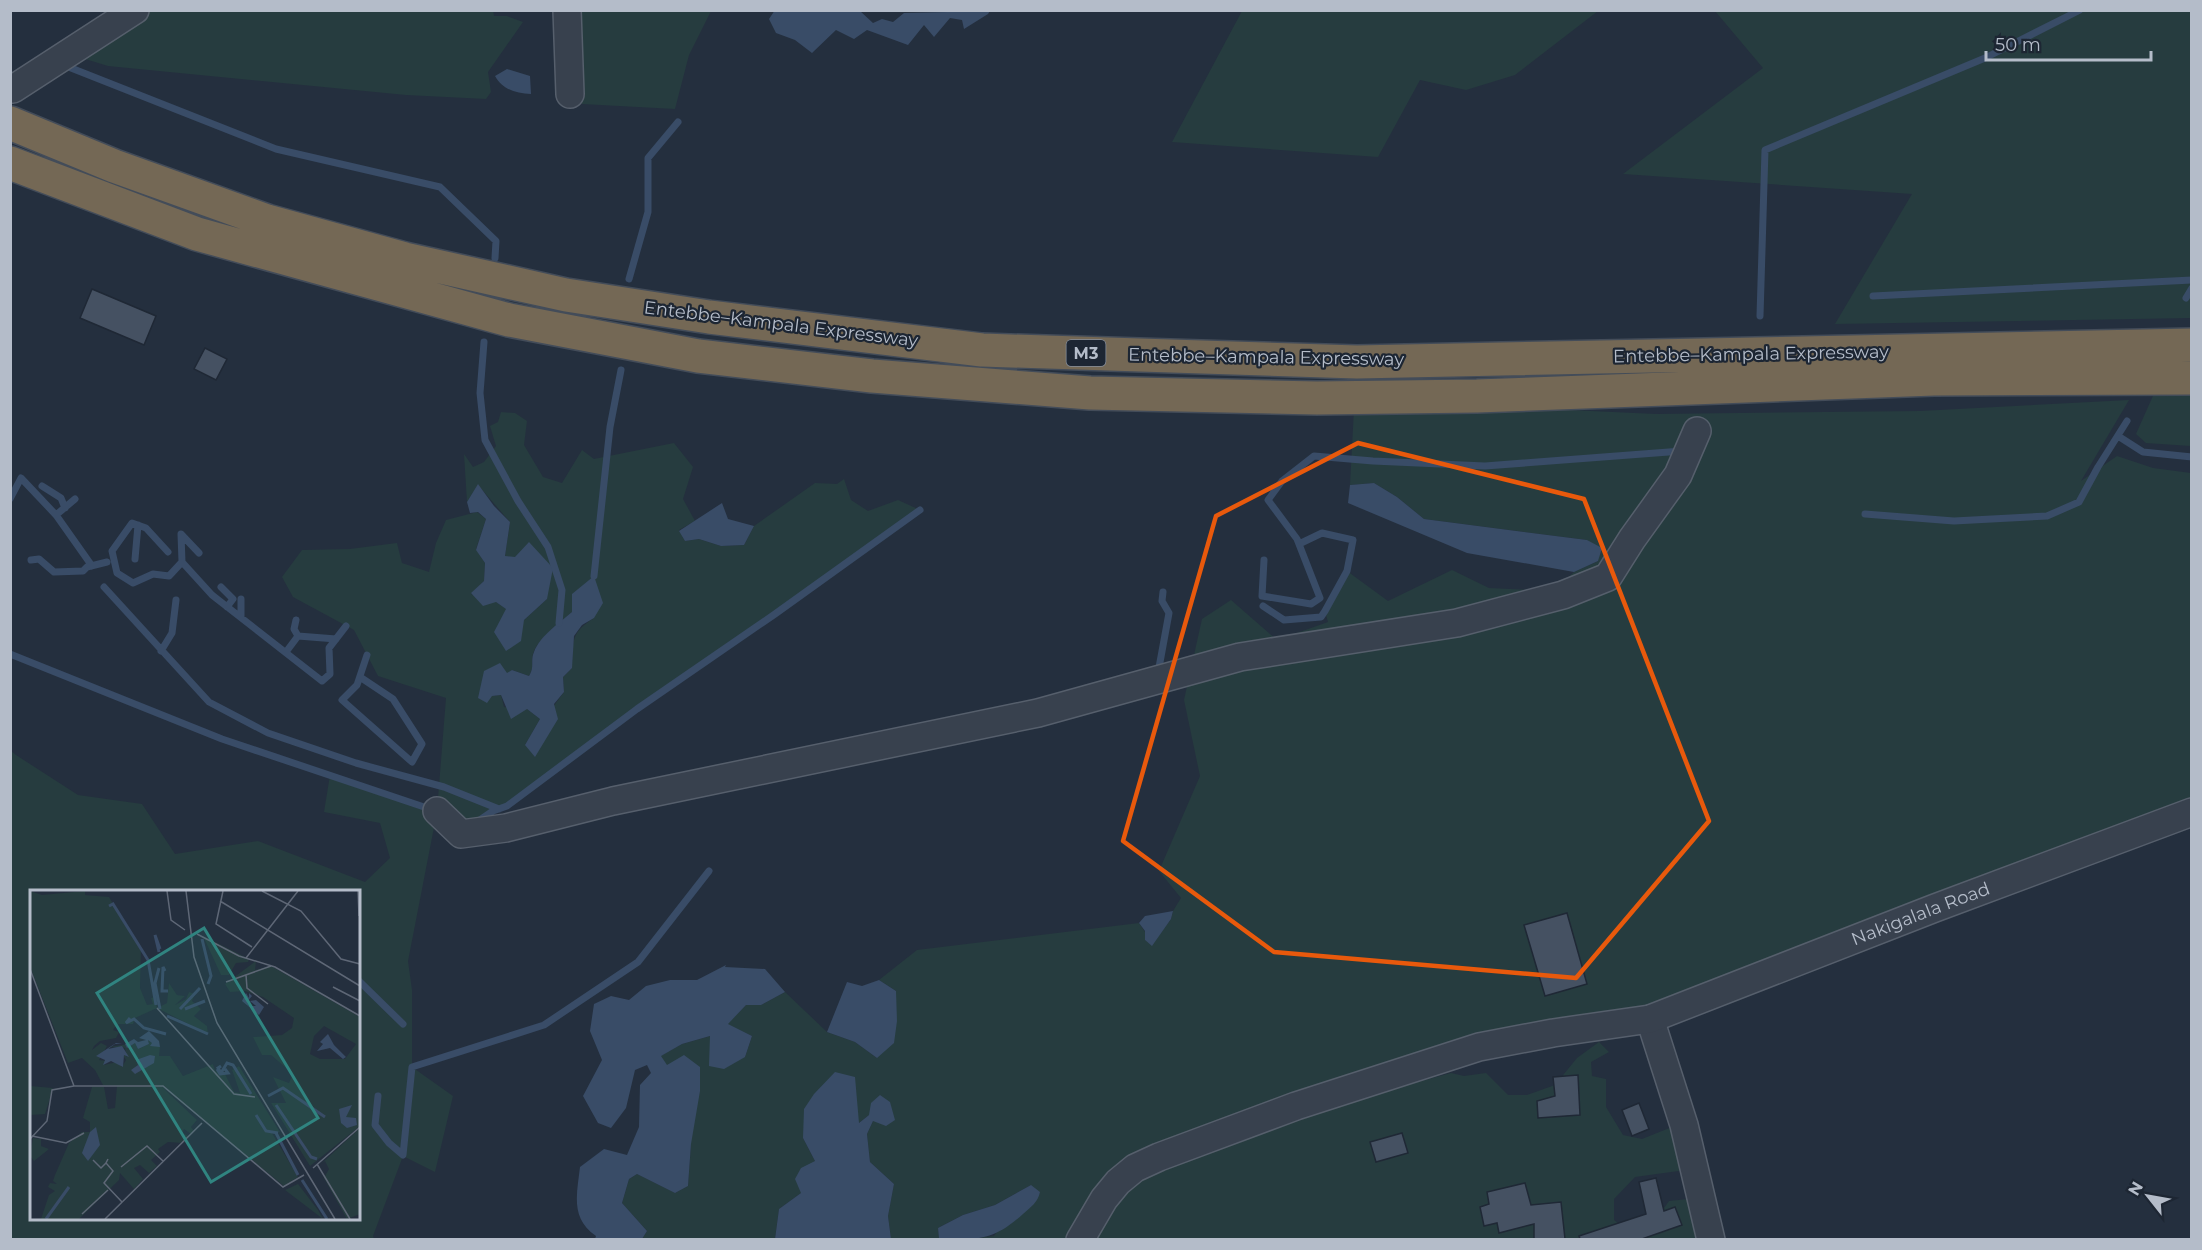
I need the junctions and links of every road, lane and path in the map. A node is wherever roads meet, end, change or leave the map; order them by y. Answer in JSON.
{"nodes":[{"id":1,"x":135,"y":10,"type":"edge"},
{"id":2,"x":567,"y":10,"type":"edge"},
{"id":3,"x":13,"y":89,"type":"dead end"},
{"id":4,"x":570,"y":94,"type":"dead end"},
{"id":5,"x":10,"y":123,"type":"edge"},
{"id":6,"x":10,"y":163,"type":"edge"},
{"id":7,"x":2192,"y":345,"type":"edge"},
{"id":8,"x":2192,"y":378,"type":"edge"},
{"id":9,"x":1697,"y":431,"type":"dead end"},
{"id":10,"x":437,"y":811,"type":"dead end"},
{"id":11,"x":2192,"y":812,"type":"edge"},
{"id":12,"x":1650,"y":1019,"type":"junction"},
{"id":13,"x":1080,"y":1239,"type":"edge"},
{"id":14,"x":1711,"y":1239,"type":"edge"}],
"edges":[{"from":1,"to":3,"type":"street"},
{"from":2,"to":4,"type":"street"},
{"from":5,"to":7,"type":"highway","name":"Entebbe–Kampala Expressway","number":"M3"},
{"from":6,"to":8,"type":"highway","name":"Entebbe–Kampala Expressway","number":"M3"},
{"from":9,"to":10,"type":"street"},
{"from":11,"to":12,"type":"street","name":"Nakigalala Road"},
{"from":12,"to":13,"type":"street","name":"Nakigalala Road"},
{"from":12,"to":14,"type":"street"}]}
